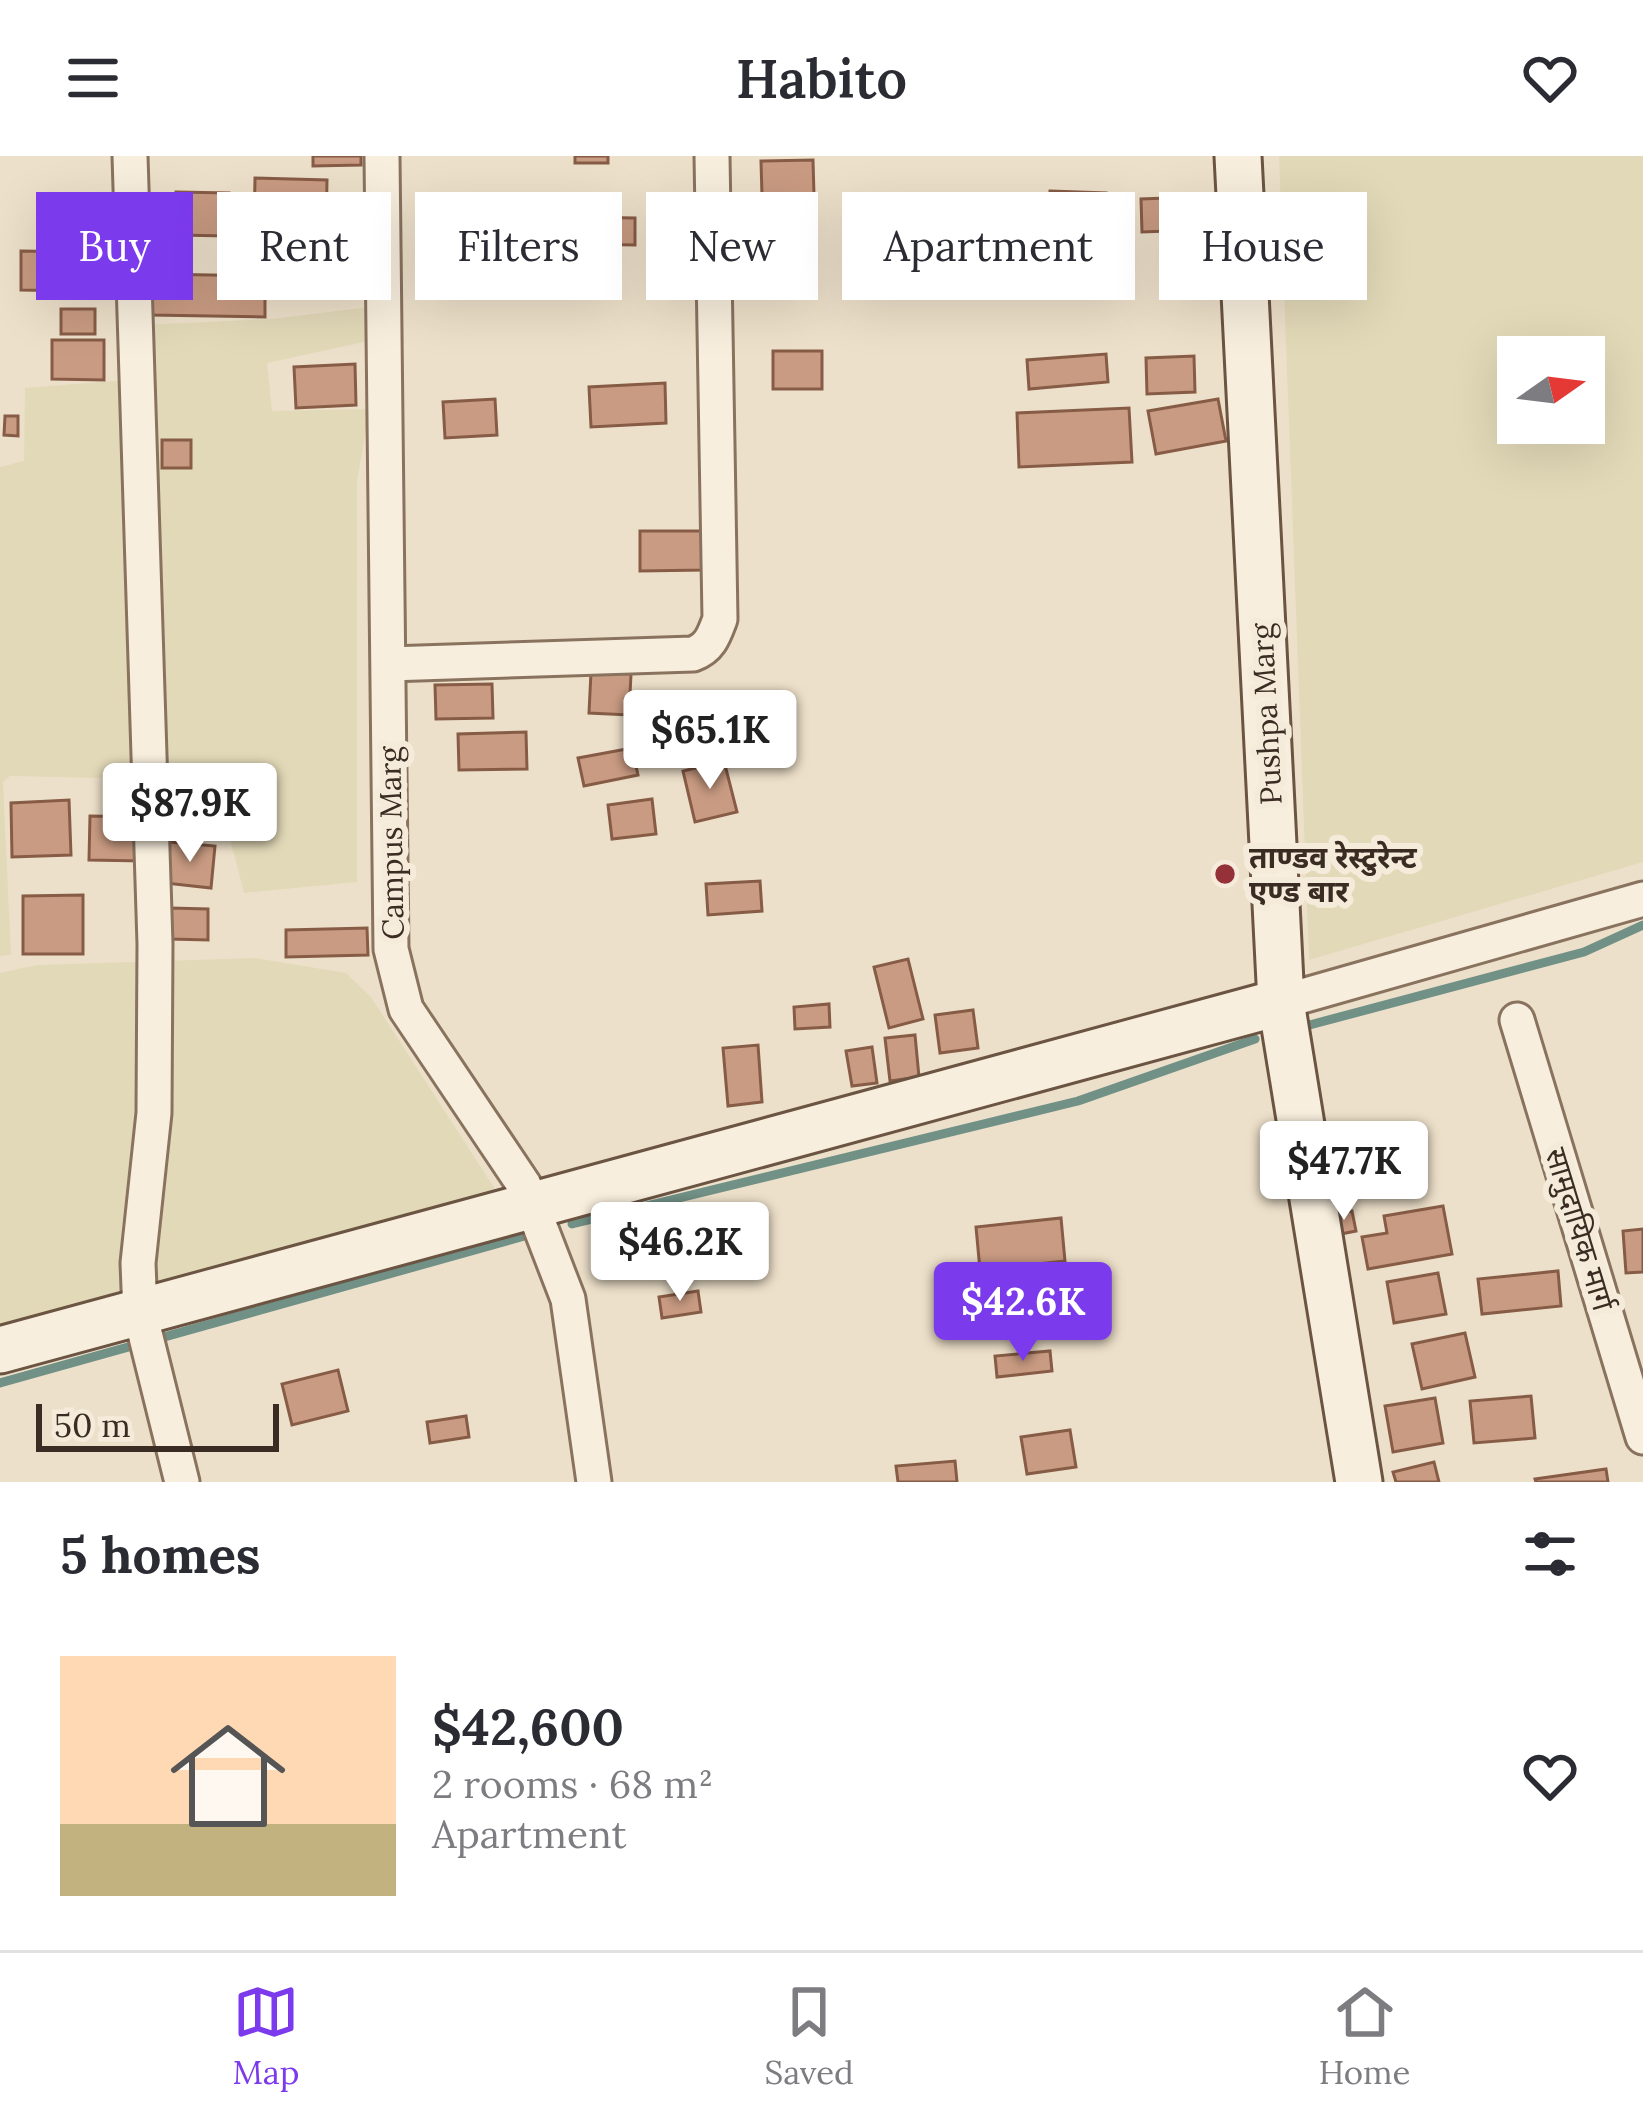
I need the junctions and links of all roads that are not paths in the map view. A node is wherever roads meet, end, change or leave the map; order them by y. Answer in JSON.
{"nodes":[{"id":1,"x":130,"y":156,"type":"edge"},
{"id":2,"x":382,"y":156,"type":"edge"},
{"id":3,"x":712,"y":156,"type":"edge"},
{"id":4,"x":1238,"y":156,"type":"edge"},
{"id":5,"x":389,"y":664,"type":"junction"},
{"id":6,"x":1643,"y":899,"type":"edge"},
{"id":7,"x":1281,"y":1002,"type":"junction"},
{"id":8,"x":1517,"y":1020,"type":"dead end"},
{"id":9,"x":532,"y":1206,"type":"junction"},
{"id":10,"x":140,"y":1313,"type":"junction"},
{"id":11,"x":0,"y":1350,"type":"edge"},
{"id":12,"x":1643,"y":1437,"type":"edge"},
{"id":13,"x":182,"y":1482,"type":"edge"},
{"id":14,"x":594,"y":1482,"type":"edge"},
{"id":15,"x":1359,"y":1482,"type":"edge"}],
"edges":[{"from":1,"to":10,"type":"street"},
{"from":2,"to":5,"type":"street","name":"Campus Marg"},
{"from":3,"to":5,"type":"street"},
{"from":4,"to":7,"type":"street","name":"Pushpa Marg"},
{"from":5,"to":9,"type":"street","name":"Campus Marg"},
{"from":6,"to":7,"type":"street"},
{"from":7,"to":9,"type":"street"},
{"from":7,"to":15,"type":"street","name":"Pushpa Marg"},
{"from":8,"to":12,"type":"street","name":"सामुदायिक मार्ग"},
{"from":9,"to":10,"type":"street"},
{"from":9,"to":14,"type":"street","name":"Campus Marg"},
{"from":10,"to":11,"type":"street"},
{"from":10,"to":13,"type":"street"}]}
